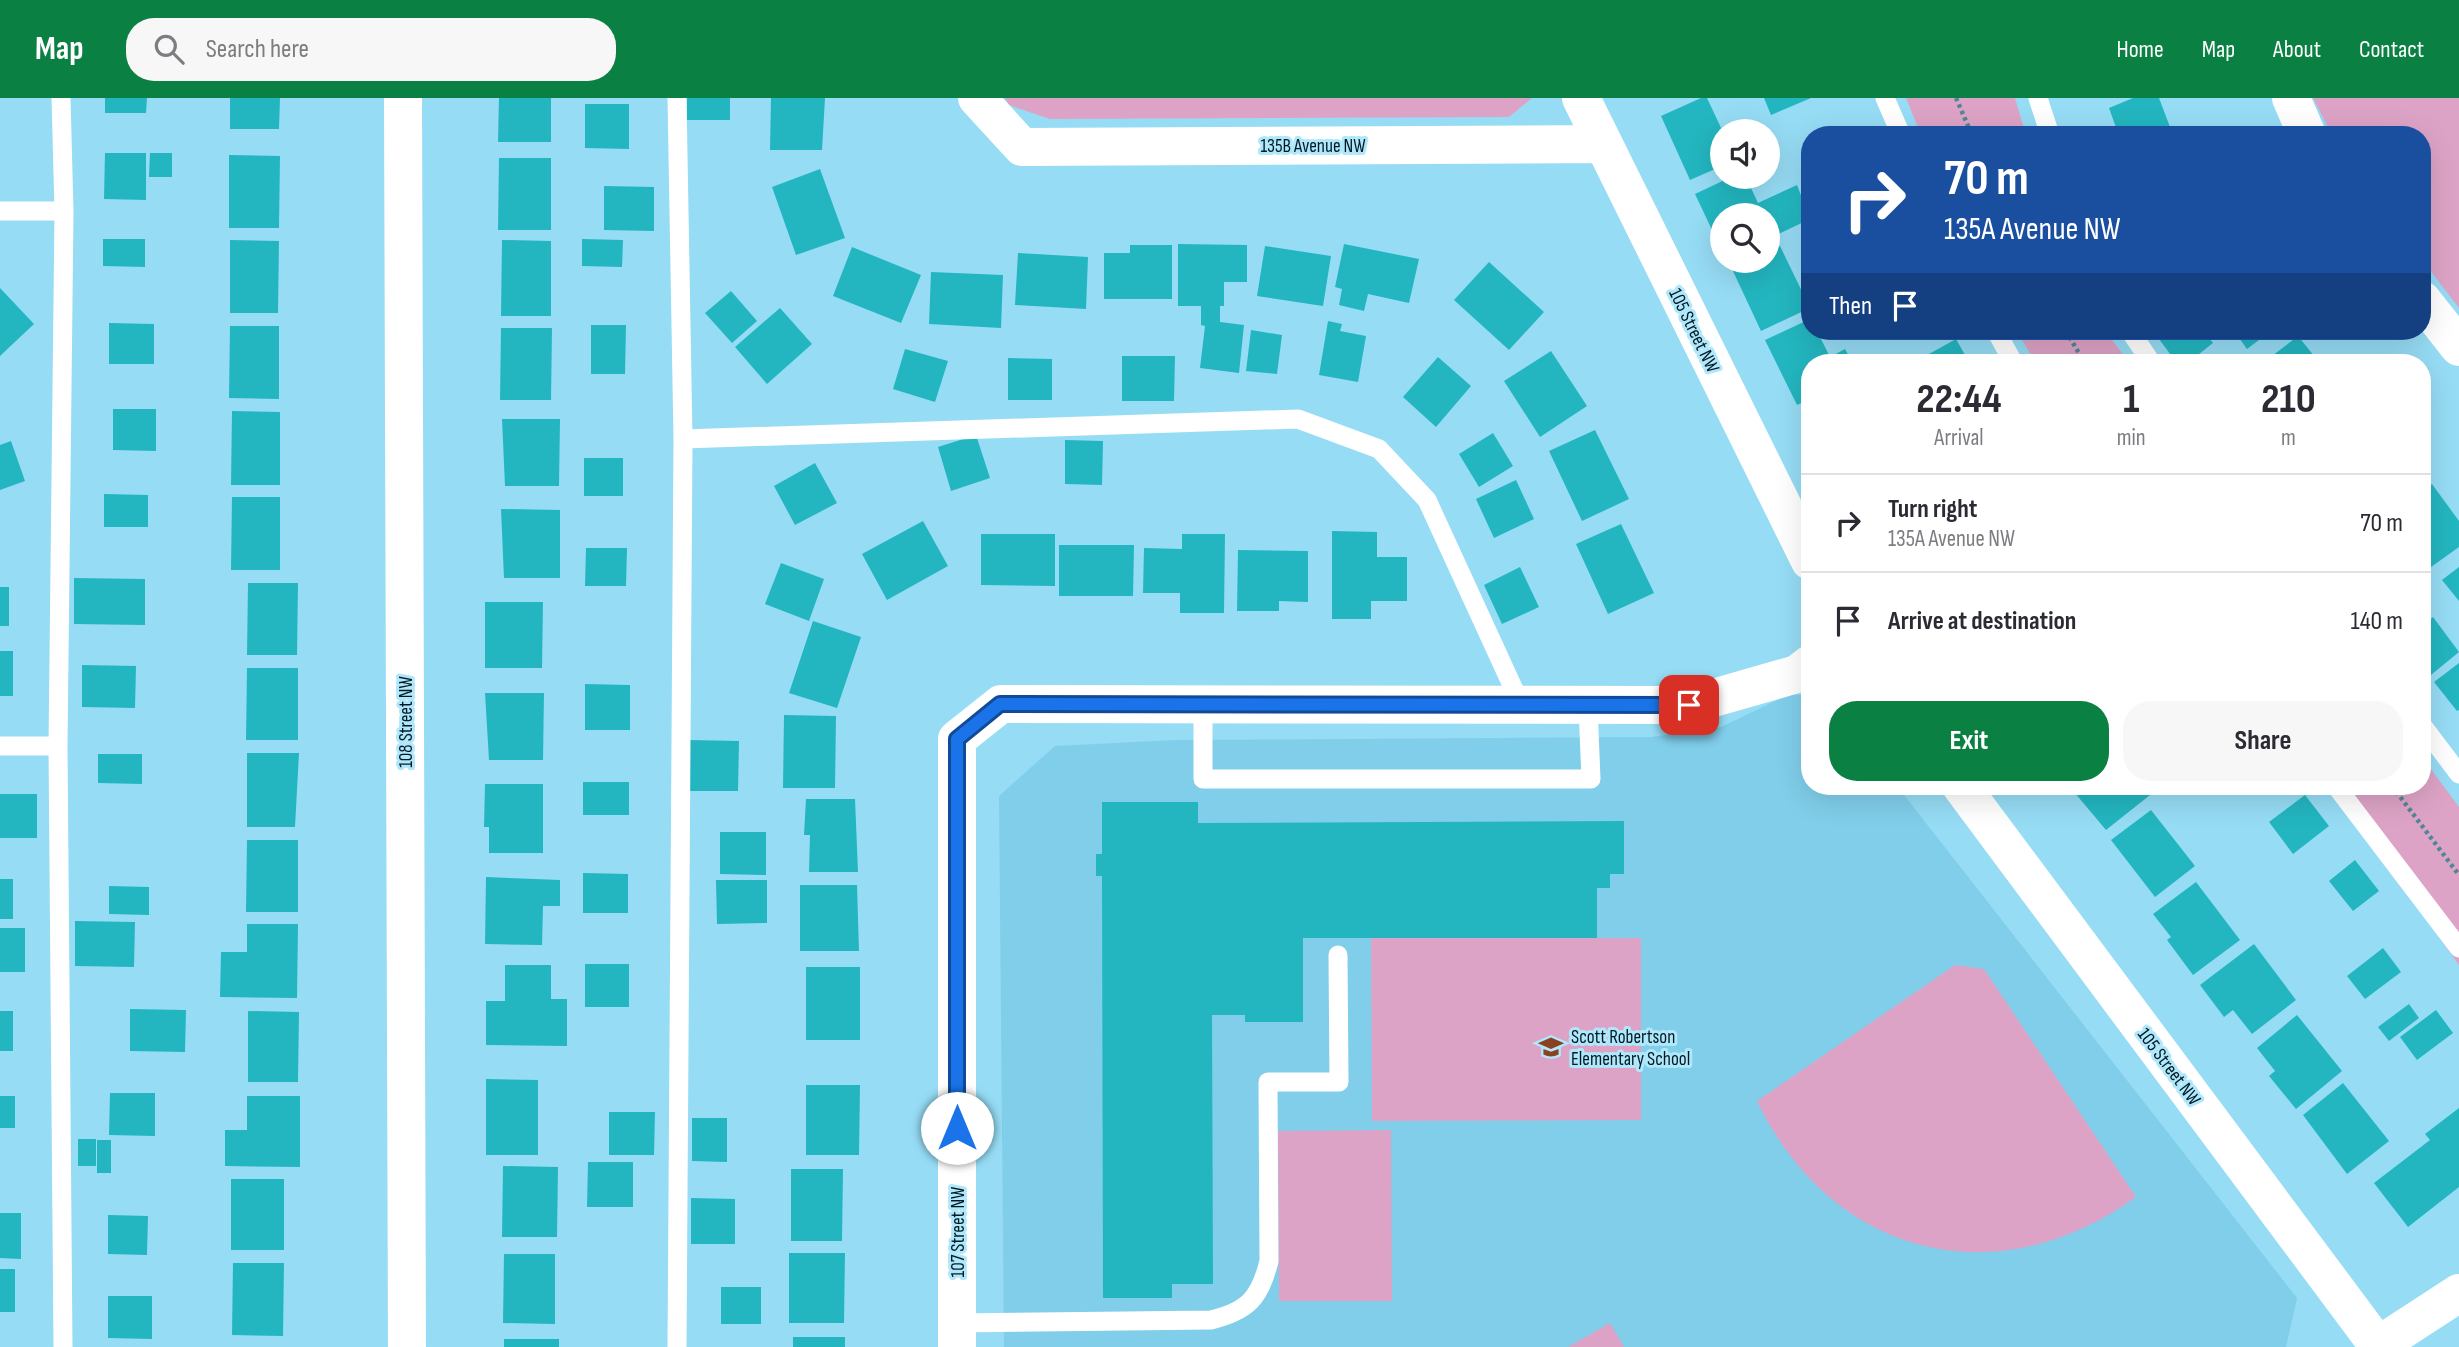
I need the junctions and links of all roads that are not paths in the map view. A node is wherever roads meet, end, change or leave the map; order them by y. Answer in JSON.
{"nodes":[{"id":1,"x":61,"y":98,"type":"edge"},
{"id":2,"x":403,"y":98,"type":"edge"},
{"id":3,"x":677,"y":98,"type":"edge"},
{"id":4,"x":976,"y":98,"type":"edge"},
{"id":5,"x":1581,"y":98,"type":"edge"},
{"id":6,"x":1885,"y":98,"type":"edge"},
{"id":7,"x":2038,"y":98,"type":"edge"},
{"id":8,"x":2291,"y":98,"type":"edge"},
{"id":9,"x":1897,"y":126,"type":"edge"},
{"id":10,"x":2047,"y":126,"type":"edge"},
{"id":11,"x":2303,"y":126,"type":"edge"},
{"id":12,"x":1603,"y":144,"type":"junction"},
{"id":13,"x":0,"y":211,"type":"edge"},
{"id":14,"x":64,"y":211,"type":"junction"},
{"id":15,"x":2431,"y":311,"type":"edge"},
{"id":16,"x":2459,"y":347,"type":"edge"},
{"id":17,"x":683,"y":439,"type":"junction"},
{"id":18,"x":1801,"y":543,"type":"edge"},
{"id":19,"x":1801,"y":671,"type":"edge"},
{"id":20,"x":1203,"y":705,"type":"junction"},
{"id":21,"x":1521,"y":707,"type":"junction"},
{"id":22,"x":1588,"y":707,"type":"junction"},
{"id":23,"x":2431,"y":737,"type":"edge"},
{"id":24,"x":0,"y":746,"type":"edge"},
{"id":25,"x":58,"y":746,"type":"junction"},
{"id":26,"x":2459,"y":774,"type":"edge"},
{"id":27,"x":1968,"y":795,"type":"edge"},
{"id":28,"x":2343,"y":795,"type":"edge"},
{"id":29,"x":2459,"y":948,"type":"edge"},
{"id":30,"x":1338,"y":956,"type":"dead end"},
{"id":31,"x":2459,"y":1293,"type":"edge"},
{"id":32,"x":957,"y":1335,"type":"edge"},
{"id":33,"x":63,"y":1347,"type":"edge"},
{"id":34,"x":407,"y":1347,"type":"edge"},
{"id":35,"x":677,"y":1347,"type":"edge"},
{"id":36,"x":2377,"y":1347,"type":"edge"}],
"edges":[{"from":1,"to":14,"type":"lane"},
{"from":2,"to":34,"type":"street","name":"108 Street NW"},
{"from":3,"to":17,"type":"lane"},
{"from":4,"to":12,"type":"street","name":"135B Avenue NW"},
{"from":5,"to":12,"type":"street","name":"105 Street NW"},
{"from":6,"to":9,"type":"lane"},
{"from":7,"to":10,"type":"lane"},
{"from":8,"to":11,"type":"street"},
{"from":12,"to":18,"type":"street","name":"105 Street NW"},
{"from":13,"to":14,"type":"lane"},
{"from":14,"to":25,"type":"lane"},
{"from":15,"to":16,"type":"street"},
{"from":17,"to":21,"type":"lane"},
{"from":17,"to":35,"type":"lane"},
{"from":19,"to":22,"type":"street"},
{"from":20,"to":21,"type":"street"},
{"from":20,"to":22,"type":"lane"},
{"from":20,"to":32,"type":"street","name":"107 Street NW"},
{"from":21,"to":22,"type":"street"},
{"from":23,"to":26,"type":"lane"},
{"from":24,"to":25,"type":"lane"},
{"from":25,"to":33,"type":"lane"},
{"from":27,"to":36,"type":"street","name":"105 Street NW"},
{"from":28,"to":29,"type":"lane"},
{"from":30,"to":32,"type":"lane"},
{"from":31,"to":36,"type":"street"}]}
